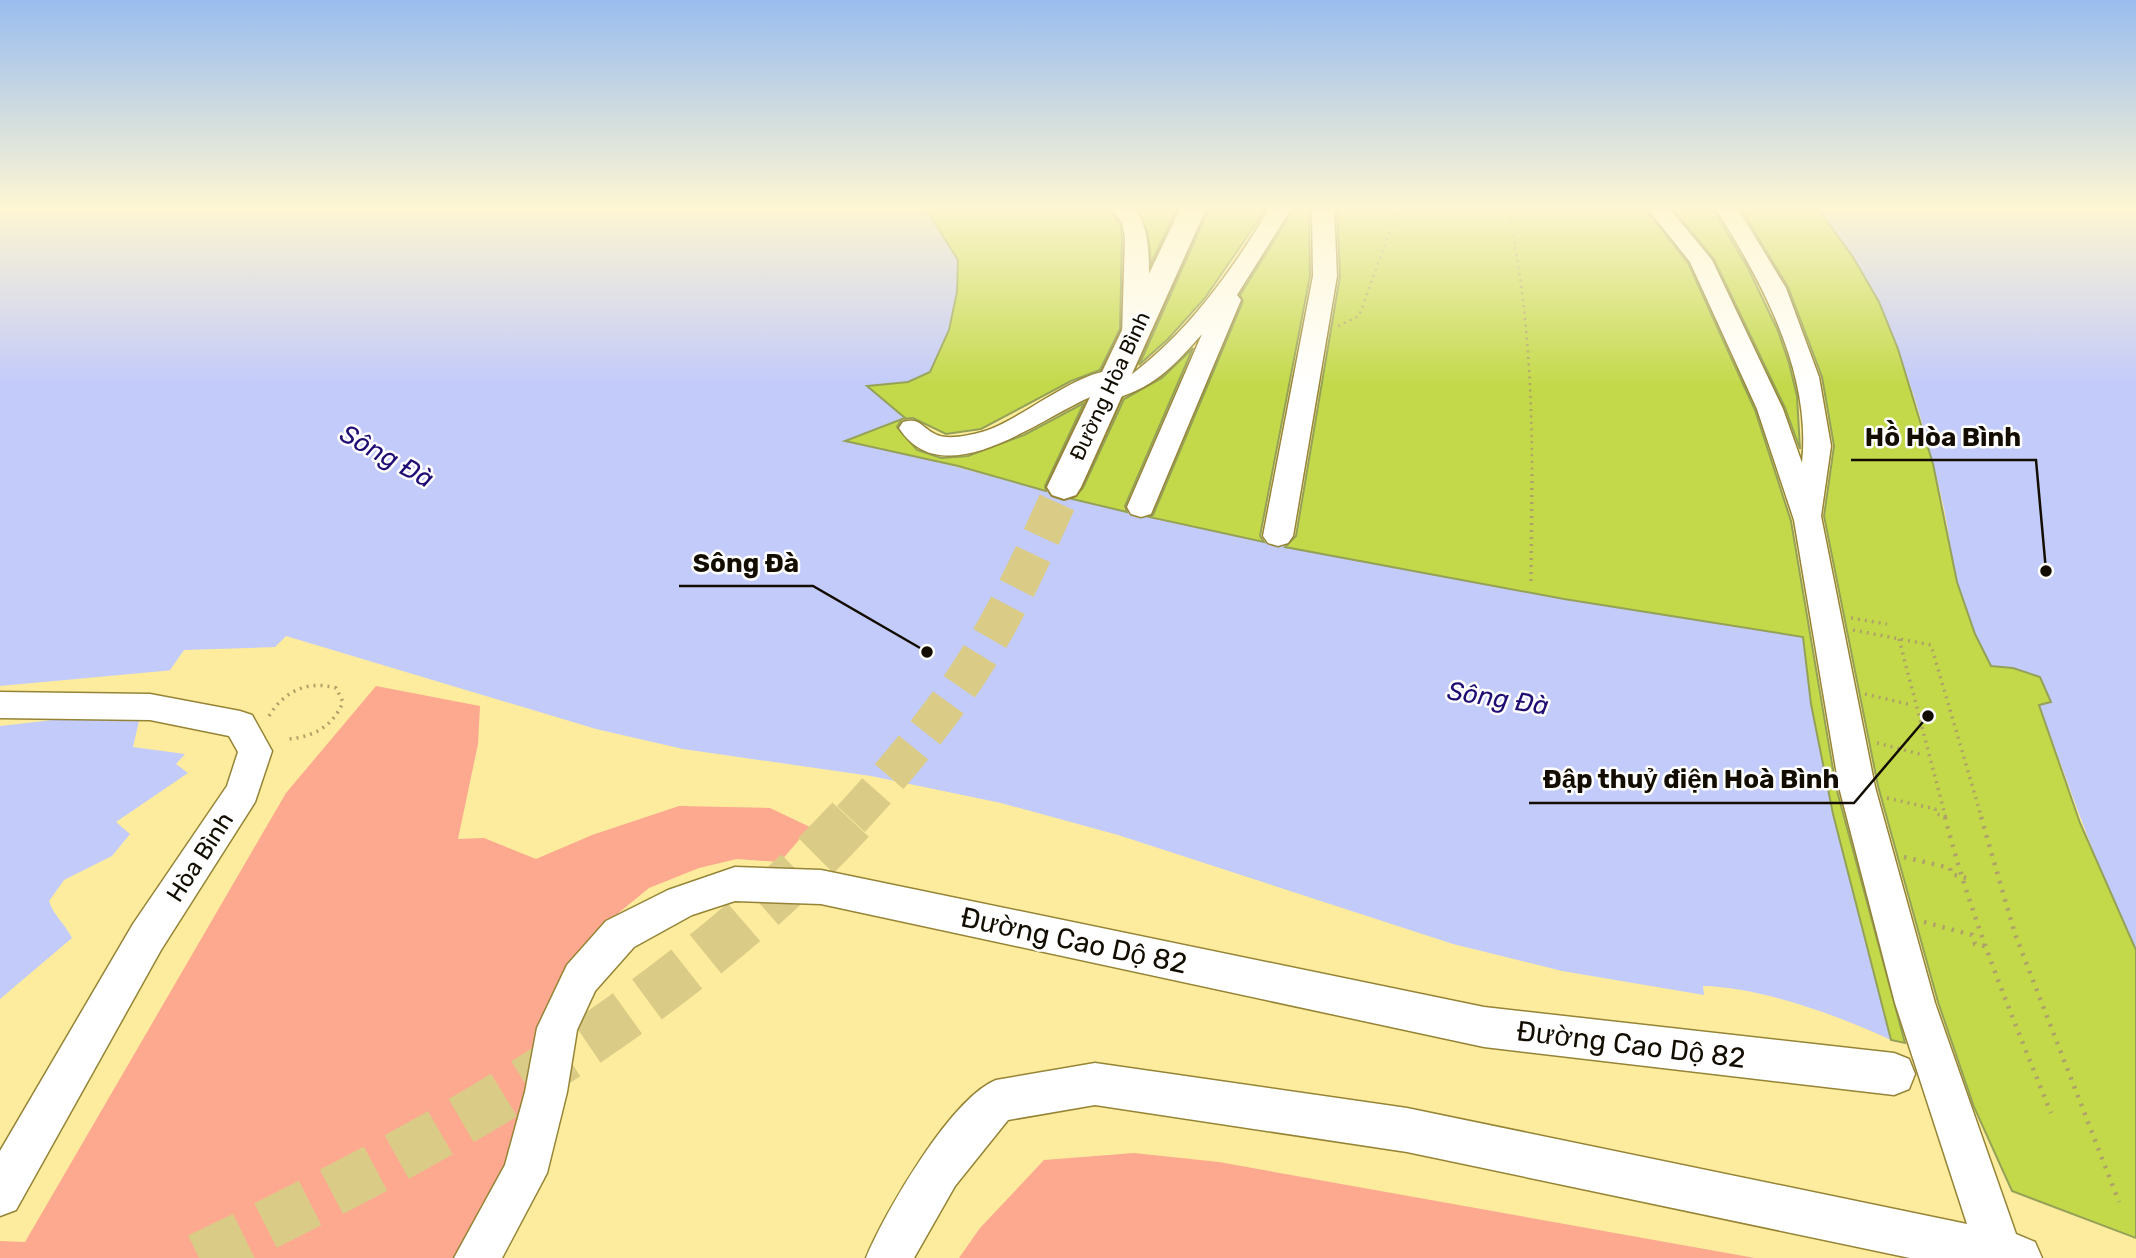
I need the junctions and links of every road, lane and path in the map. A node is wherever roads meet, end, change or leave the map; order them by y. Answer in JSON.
{"nodes":[{"id":1,"x":1135,"y":268,"type":"edge"},
{"id":2,"x":1166,"y":268,"type":"edge"},
{"id":3,"x":1244,"y":268,"type":"edge"},
{"id":4,"x":1325,"y":268,"type":"edge"},
{"id":5,"x":1377,"y":268,"type":"edge"},
{"id":6,"x":1521,"y":268,"type":"edge"},
{"id":7,"x":1703,"y":268,"type":"edge"},
{"id":8,"x":1761,"y":268,"type":"edge"},
{"id":9,"x":1237,"y":280,"type":"junction"},
{"id":10,"x":1316,"y":330,"type":"junction"},
{"id":11,"x":1134,"y":335,"type":"junction"},
{"id":12,"x":1111,"y":385,"type":"junction"},
{"id":13,"x":912,"y":428,"type":"dead end"},
{"id":14,"x":1063,"y":487,"type":"tunnel mouth"},
{"id":15,"x":1141,"y":507,"type":"dead end"},
{"id":16,"x":1808,"y":520,"type":"junction"},
{"id":17,"x":1278,"y":536,"type":"dead end"},
{"id":18,"x":1531,"y":582,"type":"dead end"},
{"id":19,"x":1874,"y":622,"type":"dead end"},
{"id":20,"x":1887,"y":624,"type":"dead end"},
{"id":21,"x":1868,"y":633,"type":"dead end"},
{"id":22,"x":1899,"y":639,"type":"junction"},
{"id":23,"x":1839,"y":688,"type":"junction"},
{"id":24,"x":1909,"y":704,"type":"dead end"},
{"id":25,"x":0,"y":705,"type":"edge"},
{"id":26,"x":254,"y":720,"type":"junction"},
{"id":27,"x":1848,"y":735,"type":"junction"},
{"id":28,"x":288,"y":739,"type":"dead end"},
{"id":29,"x":1923,"y":755,"type":"dead end"},
{"id":30,"x":1858,"y":791,"type":"junction"},
{"id":31,"x":1949,"y":817,"type":"dead end"},
{"id":32,"x":1874,"y":849,"type":"junction"},
{"id":33,"x":1966,"y":878,"type":"dead end"},
{"id":34,"x":1892,"y":913,"type":"junction"},
{"id":35,"x":1989,"y":947,"type":"dead end"},
{"id":36,"x":1894,"y":1074,"type":"dead end"},
{"id":37,"x":2051,"y":1113,"type":"dead end"},
{"id":38,"x":0,"y":1194,"type":"edge"},
{"id":39,"x":2119,"y":1202,"type":"dead end"},
{"id":40,"x":2009,"y":1255,"type":"edge"},
{"id":41,"x":477,"y":1258,"type":"edge"},
{"id":42,"x":889,"y":1258,"type":"edge"}],
"edges":[{"from":1,"to":11,"type":"street"},
{"from":2,"to":11,"type":"main road","name":"Đường Hòa Bình"},
{"from":3,"to":9,"type":"street"},
{"from":4,"to":10,"type":"street"},
{"from":5,"to":10,"type":"path"},
{"from":6,"to":18,"type":"path"},
{"from":7,"to":16,"type":"street"},
{"from":8,"to":16,"type":"street"},
{"from":9,"to":12,"type":"street"},
{"from":9,"to":15,"type":"street"},
{"from":10,"to":17,"type":"street"},
{"from":11,"to":12,"type":"main road","name":"Đường Hòa Bình"},
{"from":12,"to":13,"type":"street"},
{"from":12,"to":14,"type":"main road","name":"Đường Hòa Bình"},
{"from":16,"to":23,"type":"street"},
{"from":19,"to":20,"type":"path"},
{"from":21,"to":22,"type":"path"},
{"from":22,"to":37,"type":"path","bridge":true},
{"from":22,"to":39,"type":"path"},
{"from":23,"to":24,"type":"path"},
{"from":23,"to":27,"type":"street"},
{"from":25,"to":26,"type":"street"},
{"from":26,"to":28,"type":"path"},
{"from":26,"to":38,"type":"street","name":"Hòa Bình"},
{"from":27,"to":29,"type":"path"},
{"from":27,"to":30,"type":"street"},
{"from":30,"to":31,"type":"path"},
{"from":30,"to":32,"type":"street"},
{"from":32,"to":33,"type":"path"},
{"from":32,"to":34,"type":"street"},
{"from":34,"to":35,"type":"path"},
{"from":34,"to":40,"type":"street"},
{"from":36,"to":41,"type":"street","name":"Đường Cao Dộ 82"},
{"from":40,"to":42,"type":"street"}]}
